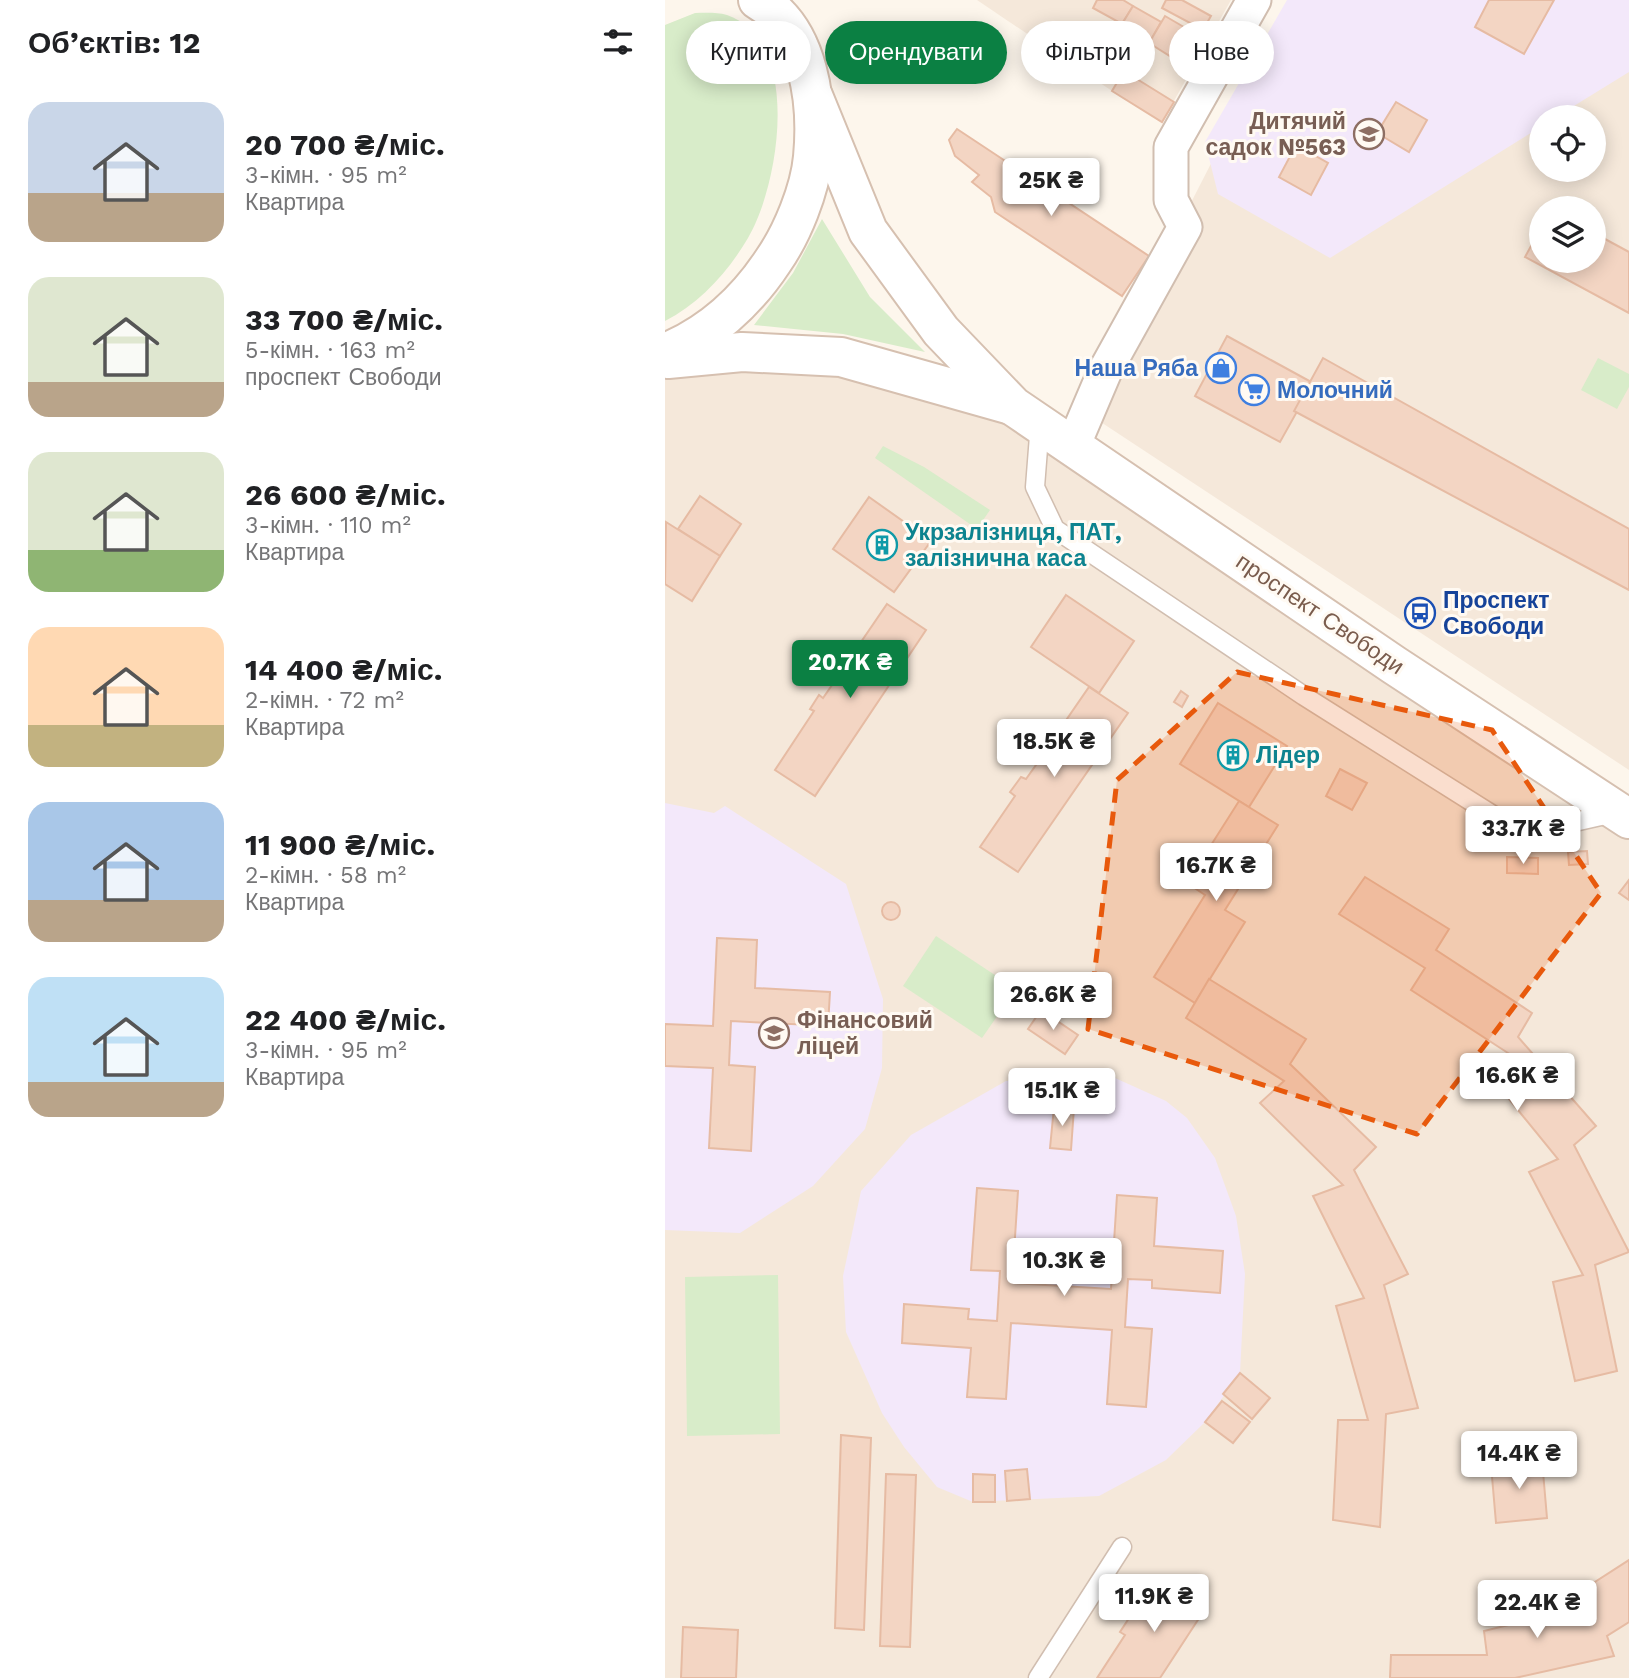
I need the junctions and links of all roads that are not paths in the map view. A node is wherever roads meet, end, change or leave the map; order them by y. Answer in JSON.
{"nodes":[{"id":1,"x":758,"y":0,"type":"edge"},
{"id":2,"x":1254,"y":0,"type":"edge"},
{"id":3,"x":813,"y":96,"type":"junction"},
{"id":4,"x":665,"y":353,"type":"edge"},
{"id":5,"x":665,"y":359,"type":"edge"},
{"id":6,"x":1026,"y":414,"type":"junction"},
{"id":7,"x":1073,"y":446,"type":"junction"},
{"id":8,"x":1624,"y":816,"type":"edge"},
{"id":9,"x":1122,"y":1547,"type":"dead end"},
{"id":10,"x":1038,"y":1678,"type":"edge"}],
"edges":[{"from":1,"to":3,"type":"street"},
{"from":2,"to":7,"type":"street"},
{"from":3,"to":4,"type":"street"},
{"from":3,"to":6,"type":"street","name":"проспект Свободи"},
{"from":5,"to":6,"type":"street","name":"проспект Свободи"},
{"from":6,"to":7,"type":"street","name":"проспект Свободи"},
{"from":6,"to":8,"type":"lane"},
{"from":7,"to":8,"type":"street","name":"проспект Свободи"},
{"from":9,"to":10,"type":"lane"}]}
